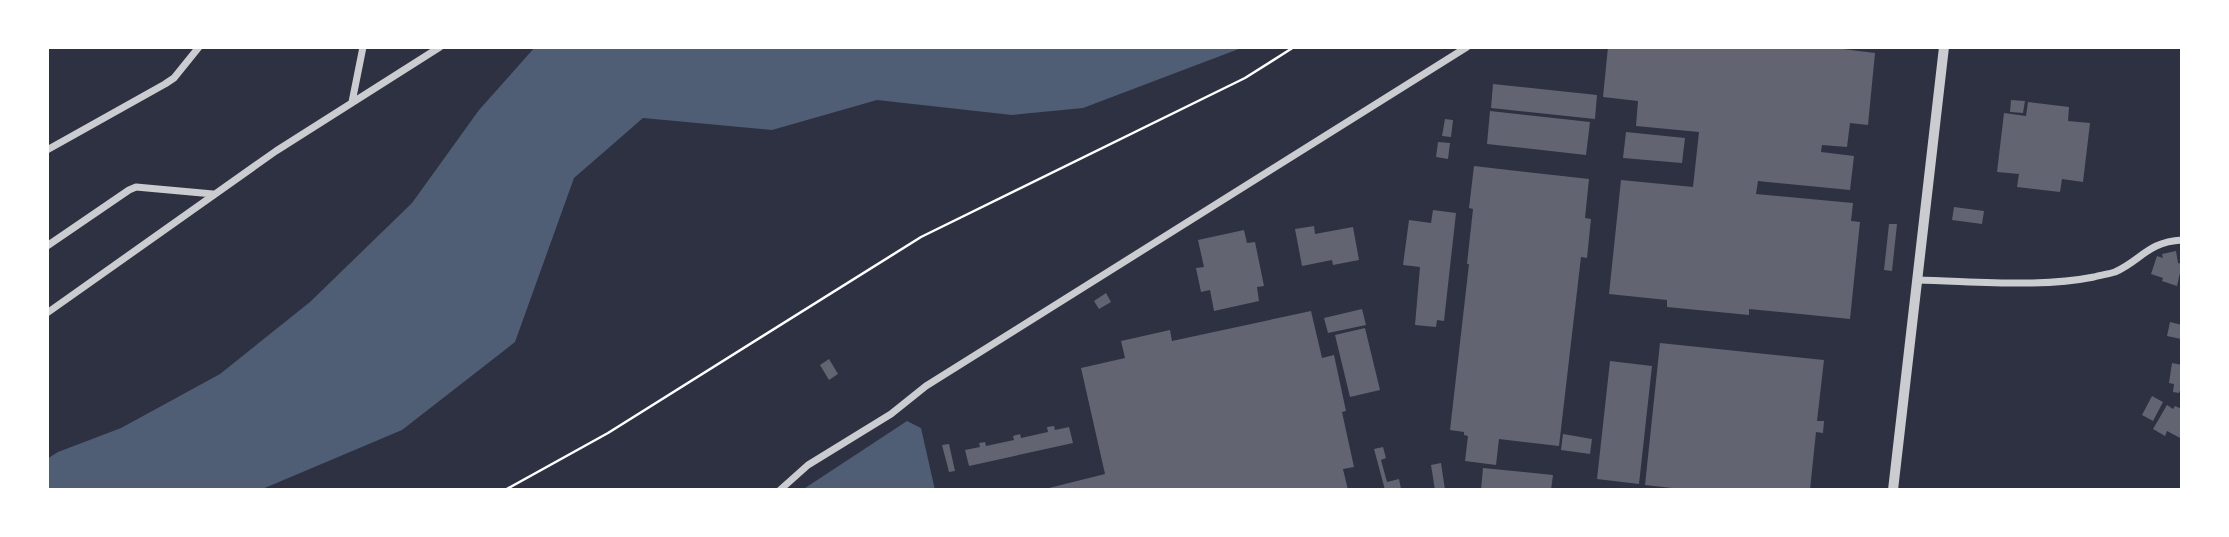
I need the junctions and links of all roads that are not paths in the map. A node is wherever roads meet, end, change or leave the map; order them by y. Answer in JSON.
{"nodes":[{"id":1,"x":199,"y":47,"type":"edge"},
{"id":2,"x":363,"y":47,"type":"edge"},
{"id":3,"x":440,"y":47,"type":"edge"},
{"id":4,"x":1466,"y":47,"type":"edge"},
{"id":5,"x":1944,"y":47,"type":"edge"},
{"id":6,"x":352,"y":102,"type":"junction"},
{"id":7,"x":47,"y":150,"type":"edge"},
{"id":8,"x":214,"y":194,"type":"junction"},
{"id":9,"x":2182,"y":240,"type":"edge"},
{"id":10,"x":47,"y":247,"type":"edge"},
{"id":11,"x":1917,"y":280,"type":"junction"},
{"id":12,"x":47,"y":313,"type":"edge"},
{"id":13,"x":780,"y":490,"type":"edge"},
{"id":14,"x":1893,"y":490,"type":"edge"}],
"edges":[{"from":1,"to":7,"type":"street"},
{"from":2,"to":6,"type":"street"},
{"from":3,"to":6,"type":"street"},
{"from":4,"to":13,"type":"street"},
{"from":5,"to":11,"type":"street"},
{"from":6,"to":8,"type":"street"},
{"from":8,"to":10,"type":"street"},
{"from":8,"to":12,"type":"street"},
{"from":9,"to":11,"type":"street"},
{"from":11,"to":14,"type":"street"}]}
